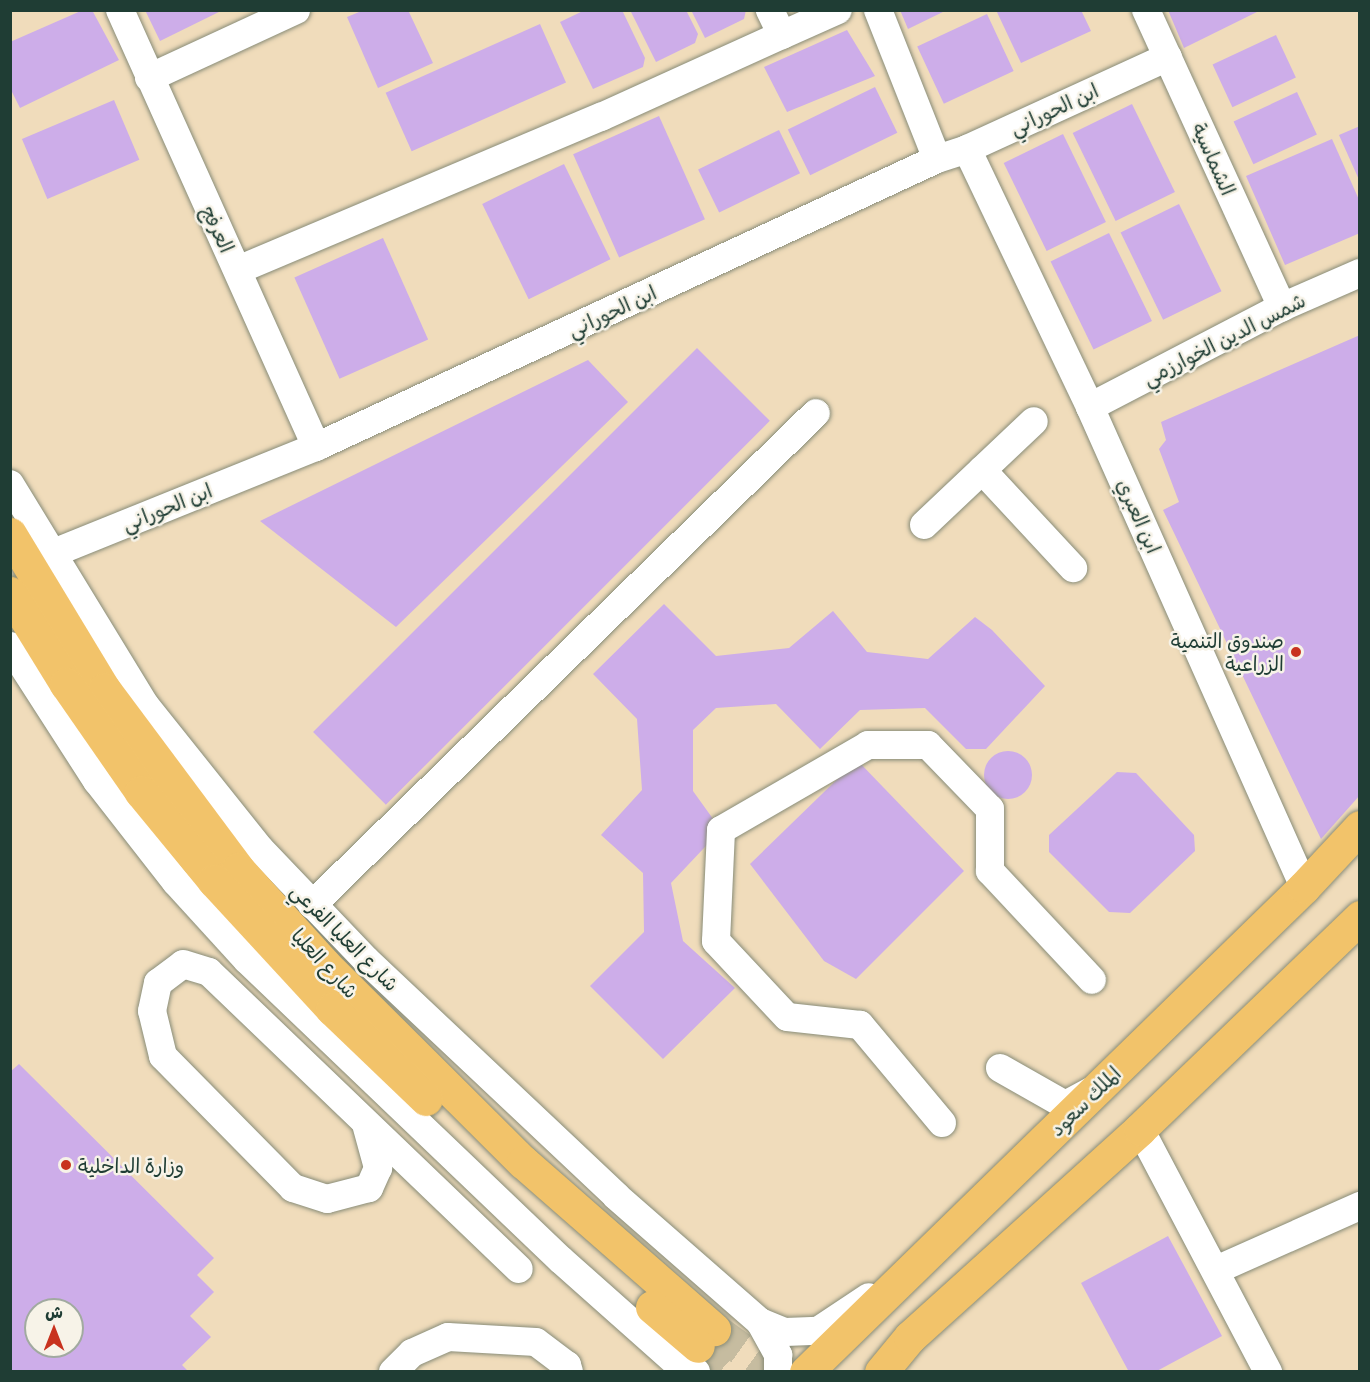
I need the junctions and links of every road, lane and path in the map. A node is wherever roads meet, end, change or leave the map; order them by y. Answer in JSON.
{"nodes":[{"id":1,"x":120,"y":10,"type":"edge"},
{"id":2,"x":296,"y":10,"type":"edge"},
{"id":3,"x":838,"y":10,"type":"edge"},
{"id":4,"x":878,"y":10,"type":"edge"},
{"id":5,"x":1146,"y":10,"type":"edge"},
{"id":6,"x":776,"y":23,"type":"edge"},
{"id":7,"x":1168,"y":57,"type":"junction"},
{"id":8,"x":149,"y":78,"type":"junction"},
{"id":9,"x":967,"y":149,"type":"junction"},
{"id":10,"x":937,"y":159,"type":"junction"},
{"id":11,"x":238,"y":270,"type":"junction"},
{"id":12,"x":1359,"y":273,"type":"edge"},
{"id":13,"x":1282,"y":308,"type":"junction"},
{"id":14,"x":1090,"y":407,"type":"junction"},
{"id":15,"x":816,"y":413,"type":"dead end"},
{"id":16,"x":1034,"y":421,"type":"dead end"},
{"id":17,"x":315,"y":447,"type":"junction"},
{"id":18,"x":982,"y":470,"type":"junction"},
{"id":19,"x":10,"y":484,"type":"edge"},
{"id":20,"x":924,"y":525,"type":"dead end"},
{"id":21,"x":10,"y":534,"type":"edge"},
{"id":22,"x":51,"y":554,"type":"junction"},
{"id":23,"x":1073,"y":568,"type":"dead end"},
{"id":24,"x":10,"y":593,"type":"edge"},
{"id":25,"x":10,"y":646,"type":"edge"},
{"id":26,"x":1359,"y":827,"type":"edge"},
{"id":27,"x":1304,"y":887,"type":"junction"},
{"id":28,"x":312,"y":905,"type":"junction"},
{"id":29,"x":1359,"y":917,"type":"edge"},
{"id":30,"x":1092,"y":981,"type":"dead end"},
{"id":31,"x":316,"y":1029,"type":"junction"},
{"id":32,"x":292,"y":1052,"type":"junction"},
{"id":33,"x":1000,"y":1068,"type":"dead end"},
{"id":34,"x":1100,"y":1087,"type":"junction"},
{"id":35,"x":942,"y":1123,"type":"dead end"},
{"id":36,"x":366,"y":1124,"type":"junction"},
{"id":37,"x":1140,"y":1129,"type":"junction"},
{"id":38,"x":1359,"y":1206,"type":"edge"},
{"id":39,"x":920,"y":1263,"type":"junction"},
{"id":40,"x":519,"y":1269,"type":"dead end"},
{"id":41,"x":1216,"y":1270,"type":"junction"},
{"id":42,"x":760,"y":1322,"type":"junction"},
{"id":43,"x":910,"y":1337,"type":"junction"},
{"id":44,"x":693,"y":1356,"type":"edge"},
{"id":45,"x":814,"y":1368,"type":"edge"},
{"id":46,"x":393,"y":1371,"type":"edge"},
{"id":47,"x":569,"y":1371,"type":"edge"},
{"id":48,"x":778,"y":1371,"type":"edge"},
{"id":49,"x":881,"y":1371,"type":"edge"},
{"id":50,"x":905,"y":1371,"type":"edge"},
{"id":51,"x":1268,"y":1371,"type":"edge"}],
"edges":[{"from":1,"to":8,"type":"street","name":"العرفج"},
{"from":2,"to":8,"type":"street"},
{"from":3,"to":6,"type":"street"},
{"from":4,"to":10,"type":"street"},
{"from":5,"to":7,"type":"street","name":"الشماسية"},
{"from":6,"to":11,"type":"street"},
{"from":7,"to":9,"type":"street","name":"ابن الحوراني"},
{"from":7,"to":13,"type":"street","name":"الشماسية"},
{"from":8,"to":11,"type":"street","name":"العرفج"},
{"from":9,"to":10,"type":"street","name":"ابن الحوراني"},
{"from":9,"to":14,"type":"street","name":"ابن العبري"},
{"from":10,"to":17,"type":"street","name":"ابن الحوراني"},
{"from":11,"to":17,"type":"street","name":"العرفج"},
{"from":12,"to":13,"type":"street","name":"شمس الدين الخوارزمي"},
{"from":13,"to":14,"type":"street","name":"شمس الدين الخوارزمي"},
{"from":14,"to":27,"type":"street","name":"ابن العبري"},
{"from":15,"to":28,"type":"street"},
{"from":16,"to":18,"type":"street"},
{"from":17,"to":22,"type":"street","name":"ابن الحوراني"},
{"from":18,"to":20,"type":"street"},
{"from":18,"to":23,"type":"street"},
{"from":19,"to":22,"type":"street","name":"شارع العليا الفرعي"},
{"from":21,"to":44,"type":"main road","name":"شارع العليا"},
{"from":22,"to":28,"type":"street","name":"شارع العليا الفرعي"},
{"from":24,"to":44,"type":"main road","name":"شارع العليا"},
{"from":25,"to":31,"type":"street"},
{"from":26,"to":27,"type":"main road","name":"الملك سعود"},
{"from":27,"to":34,"type":"main road","name":"الملك سعود"},
{"from":28,"to":42,"type":"street","name":"شارع العليا الفرعي"},
{"from":29,"to":37,"type":"main road"},
{"from":30,"to":35,"type":"street"},
{"from":31,"to":32,"type":"street"},
{"from":31,"to":44,"type":"street"},
{"from":32,"to":36,"type":"street"},
{"from":32,"to":36,"type":"street"},
{"from":33,"to":34,"type":"street"},
{"from":34,"to":39,"type":"main road","name":"الملك سعود"},
{"from":36,"to":40,"type":"street"},
{"from":37,"to":41,"type":"street"},
{"from":37,"to":43,"type":"main road"},
{"from":38,"to":41,"type":"street"},
{"from":39,"to":42,"type":"street","name":"شارع العليا الفرعي"},
{"from":39,"to":45,"type":"main road","name":"الملك سعود"},
{"from":41,"to":51,"type":"street"},
{"from":42,"to":48,"type":"street","name":"شارع العليا الفرعي"},
{"from":43,"to":49,"type":"main road"},
{"from":43,"to":50,"type":"street"},
{"from":46,"to":47,"type":"street"}]}
